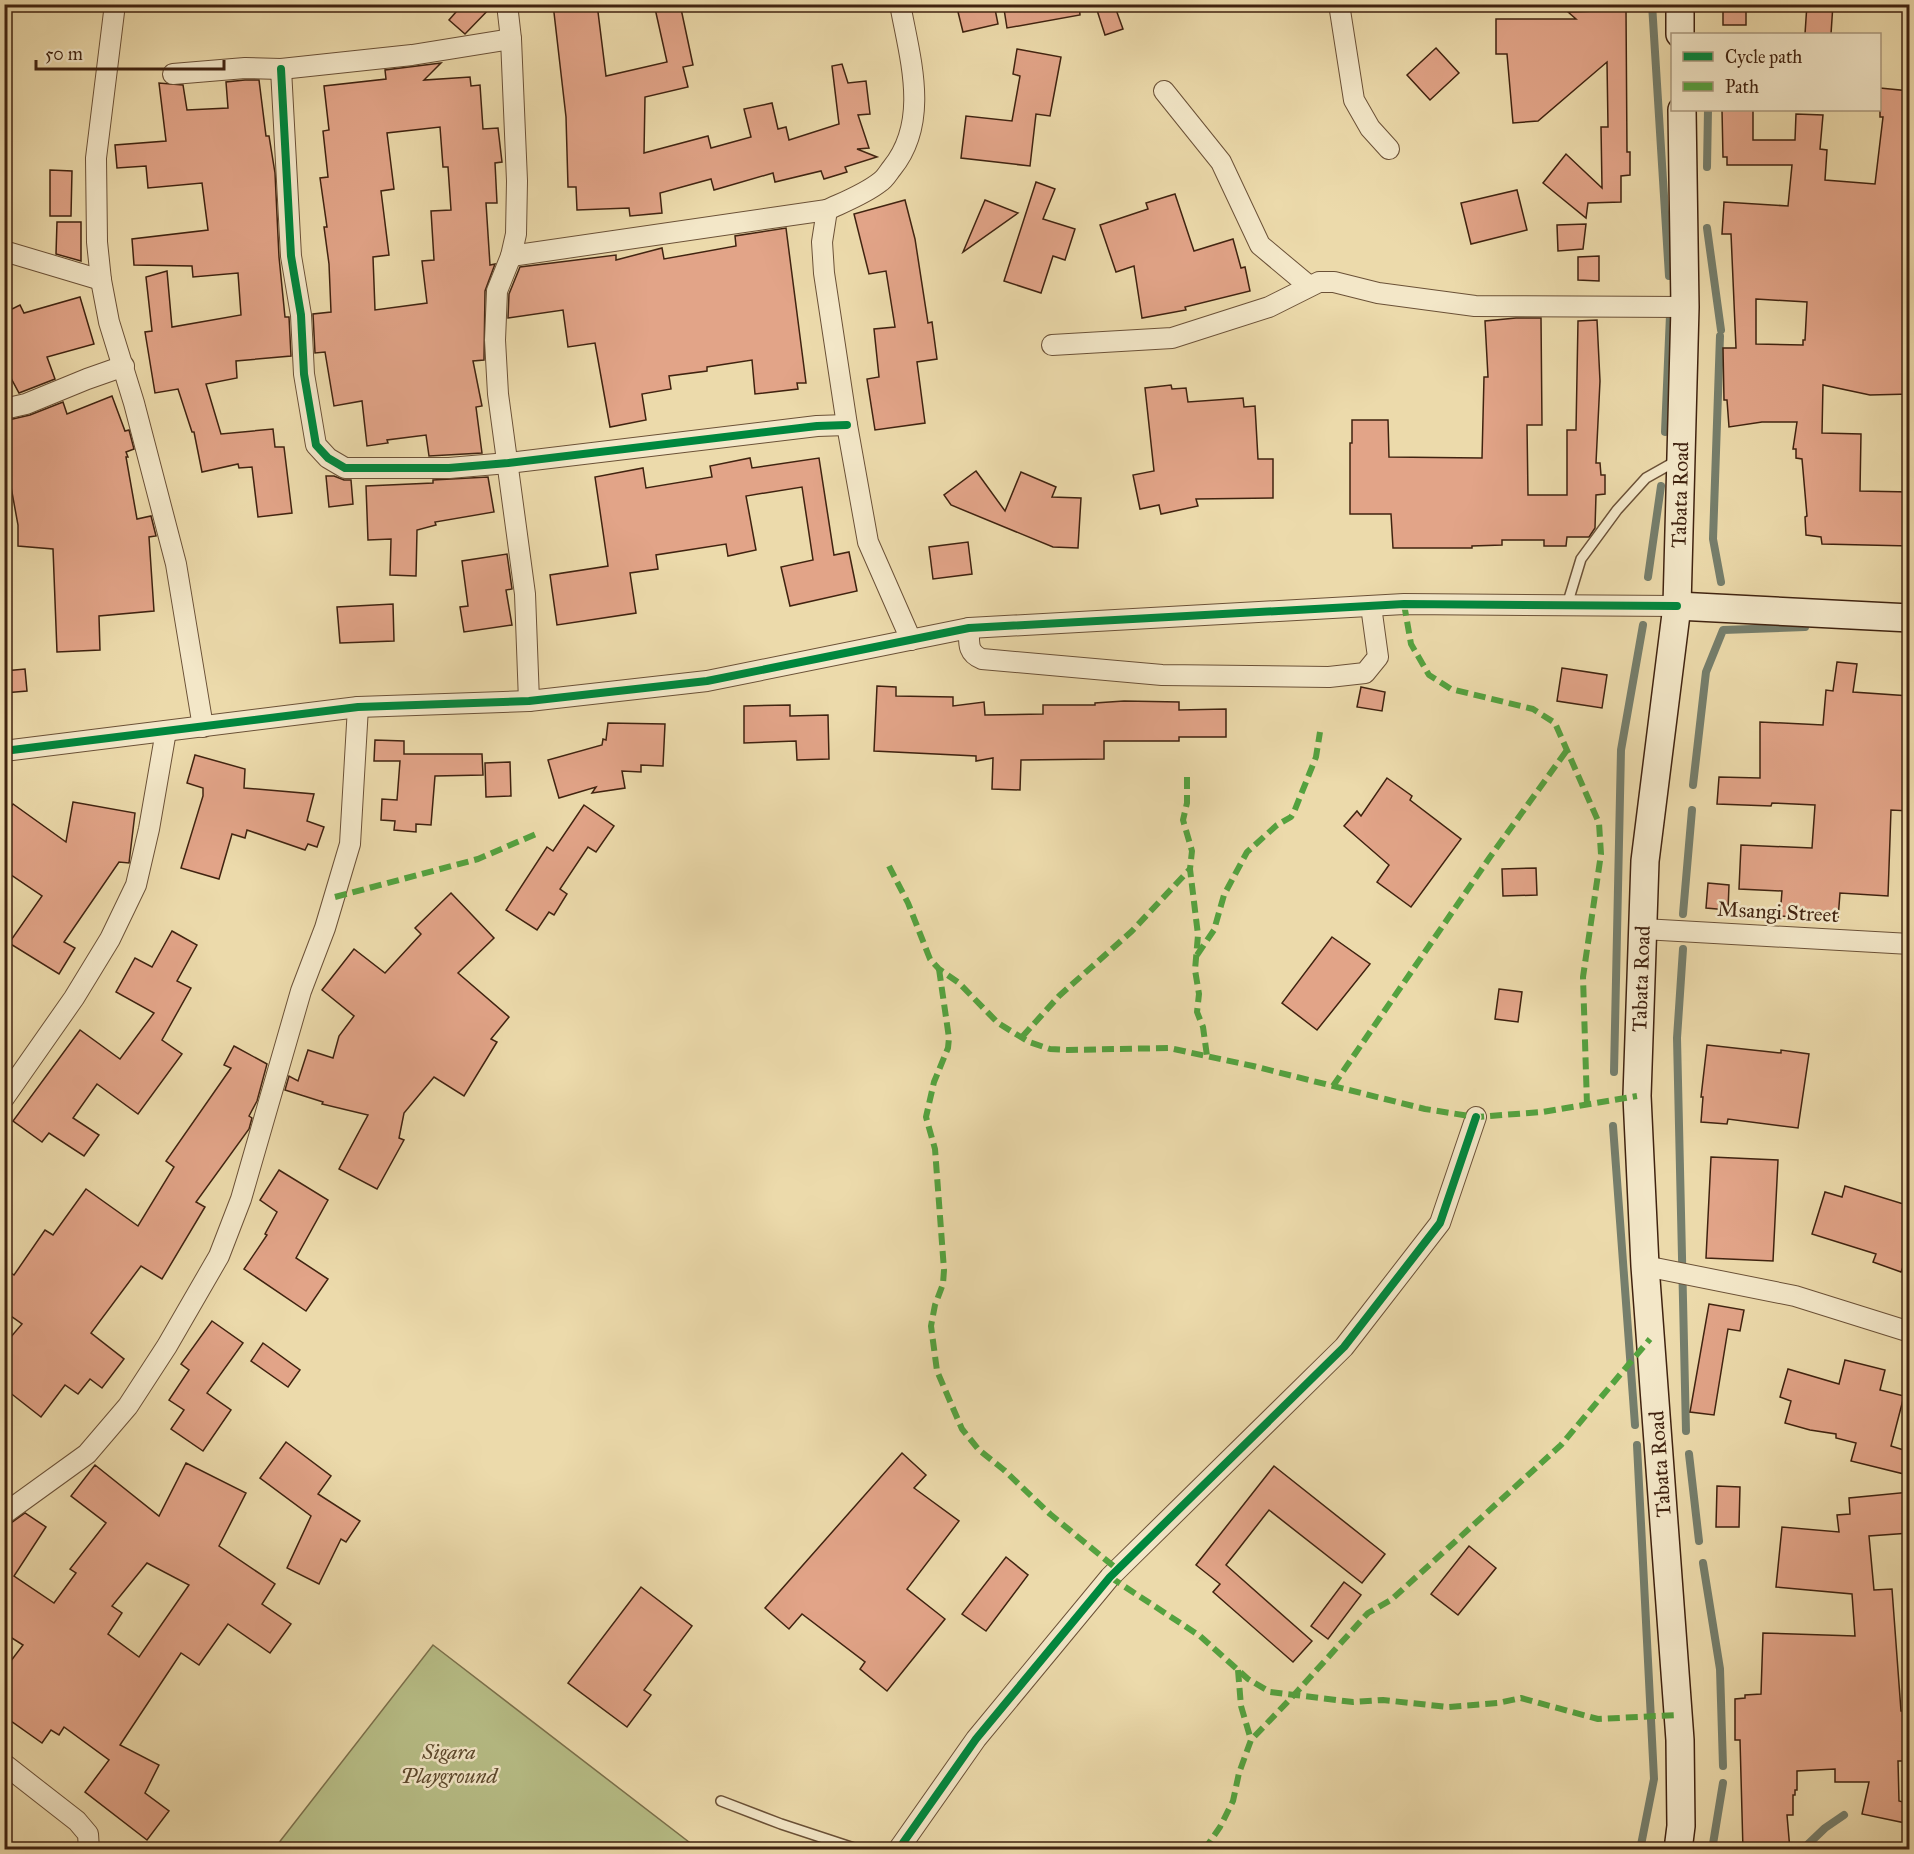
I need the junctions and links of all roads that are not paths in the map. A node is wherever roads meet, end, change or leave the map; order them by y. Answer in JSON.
{"nodes":[{"id":1,"x":116,"y":4,"type":"edge"},
{"id":2,"x":507,"y":4,"type":"edge"},
{"id":3,"x":900,"y":4,"type":"edge"},
{"id":4,"x":1339,"y":4,"type":"edge"},
{"id":5,"x":1680,"y":4,"type":"edge"},
{"id":6,"x":1680,"y":33,"type":"edge"},
{"id":7,"x":511,"y":39,"type":"junction"},
{"id":8,"x":281,"y":69,"type":"junction"},
{"id":9,"x":173,"y":74,"type":"dead end"},
{"id":10,"x":1164,"y":91,"type":"dead end"},
{"id":11,"x":1682,"y":111,"type":"edge"},
{"id":12,"x":1389,"y":149,"type":"dead end"},
{"id":13,"x":827,"y":210,"type":"junction"},
{"id":14,"x":4,"y":251,"type":"edge"},
{"id":15,"x":511,"y":256,"type":"junction"},
{"id":16,"x":100,"y":280,"type":"junction"},
{"id":17,"x":1309,"y":286,"type":"junction"},
{"id":18,"x":1685,"y":307,"type":"junction"},
{"id":19,"x":1052,"y":345,"type":"dead end"},
{"id":20,"x":123,"y":366,"type":"junction"},
{"id":21,"x":4,"y":409,"type":"edge"},
{"id":22,"x":847,"y":424,"type":"junction"},
{"id":23,"x":1680,"y":459,"type":"junction"},
{"id":24,"x":508,"y":463,"type":"junction"},
{"id":25,"x":1566,"y":605,"type":"junction"},
{"id":26,"x":1371,"y":606,"type":"junction"},
{"id":27,"x":1677,"y":606,"type":"junction"},
{"id":28,"x":1910,"y":618,"type":"edge"},
{"id":29,"x":969,"y":628,"type":"junction"},
{"id":30,"x":911,"y":640,"type":"junction"},
{"id":31,"x":529,"y":701,"type":"junction"},
{"id":32,"x":358,"y":707,"type":"junction"},
{"id":33,"x":202,"y":727,"type":"junction"},
{"id":34,"x":166,"y":731,"type":"junction"},
{"id":35,"x":4,"y":751,"type":"edge"},
{"id":36,"x":1643,"y":928,"type":"junction"},
{"id":37,"x":1910,"y":944,"type":"edge"},
{"id":38,"x":4,"y":1098,"type":"edge"},
{"id":39,"x":1476,"y":1117,"type":"dead end"},
{"id":40,"x":1645,"y":1266,"type":"junction"},
{"id":41,"x":1910,"y":1332,"type":"edge"},
{"id":42,"x":4,"y":1514,"type":"edge"},
{"id":43,"x":4,"y":1764,"type":"edge"},
{"id":44,"x":721,"y":1801,"type":"dead end"},
{"id":45,"x":89,"y":1850,"type":"edge"},
{"id":46,"x":860,"y":1850,"type":"edge"},
{"id":47,"x":898,"y":1850,"type":"edge"},
{"id":48,"x":1678,"y":1850,"type":"edge"}],
"edges":[{"from":1,"to":16,"type":"street"},
{"from":2,"to":7,"type":"street"},
{"from":3,"to":13,"type":"street"},
{"from":4,"to":12,"type":"street"},
{"from":5,"to":6,"type":"main road"},
{"from":7,"to":8,"type":"street"},
{"from":7,"to":15,"type":"street"},
{"from":8,"to":9,"type":"street"},
{"from":8,"to":24,"type":"street"},
{"from":10,"to":17,"type":"street"},
{"from":11,"to":18,"type":"main road","name":"Tabata Road"},
{"from":13,"to":15,"type":"street"},
{"from":13,"to":22,"type":"street"},
{"from":14,"to":16,"type":"street"},
{"from":15,"to":24,"type":"street"},
{"from":16,"to":20,"type":"street"},
{"from":17,"to":18,"type":"street"},
{"from":17,"to":19,"type":"street"},
{"from":18,"to":23,"type":"main road","name":"Tabata Road"},
{"from":20,"to":21,"type":"street"},
{"from":20,"to":33,"type":"street"},
{"from":22,"to":24,"type":"street"},
{"from":22,"to":30,"type":"street"},
{"from":23,"to":25,"type":"lane"},
{"from":23,"to":27,"type":"main road","name":"Tabata Road"},
{"from":24,"to":31,"type":"street"},
{"from":25,"to":26,"type":"street"},
{"from":25,"to":27,"type":"street"},
{"from":26,"to":29,"type":"street"},
{"from":26,"to":29,"type":"street"},
{"from":27,"to":28,"type":"main road"},
{"from":27,"to":36,"type":"main road","name":"Tabata Road"},
{"from":29,"to":30,"type":"street"},
{"from":30,"to":31,"type":"street"},
{"from":31,"to":32,"type":"street"},
{"from":32,"to":33,"type":"street"},
{"from":32,"to":42,"type":"street"},
{"from":33,"to":34,"type":"street"},
{"from":34,"to":35,"type":"street"},
{"from":34,"to":38,"type":"street"},
{"from":36,"to":37,"type":"street","name":"Msangi Street"},
{"from":36,"to":40,"type":"main road","name":"Tabata Road"},
{"from":39,"to":47,"type":"street"},
{"from":40,"to":41,"type":"street"},
{"from":40,"to":48,"type":"main road","name":"Tabata Road"},
{"from":43,"to":45,"type":"street"},
{"from":44,"to":46,"type":"lane"}]}
